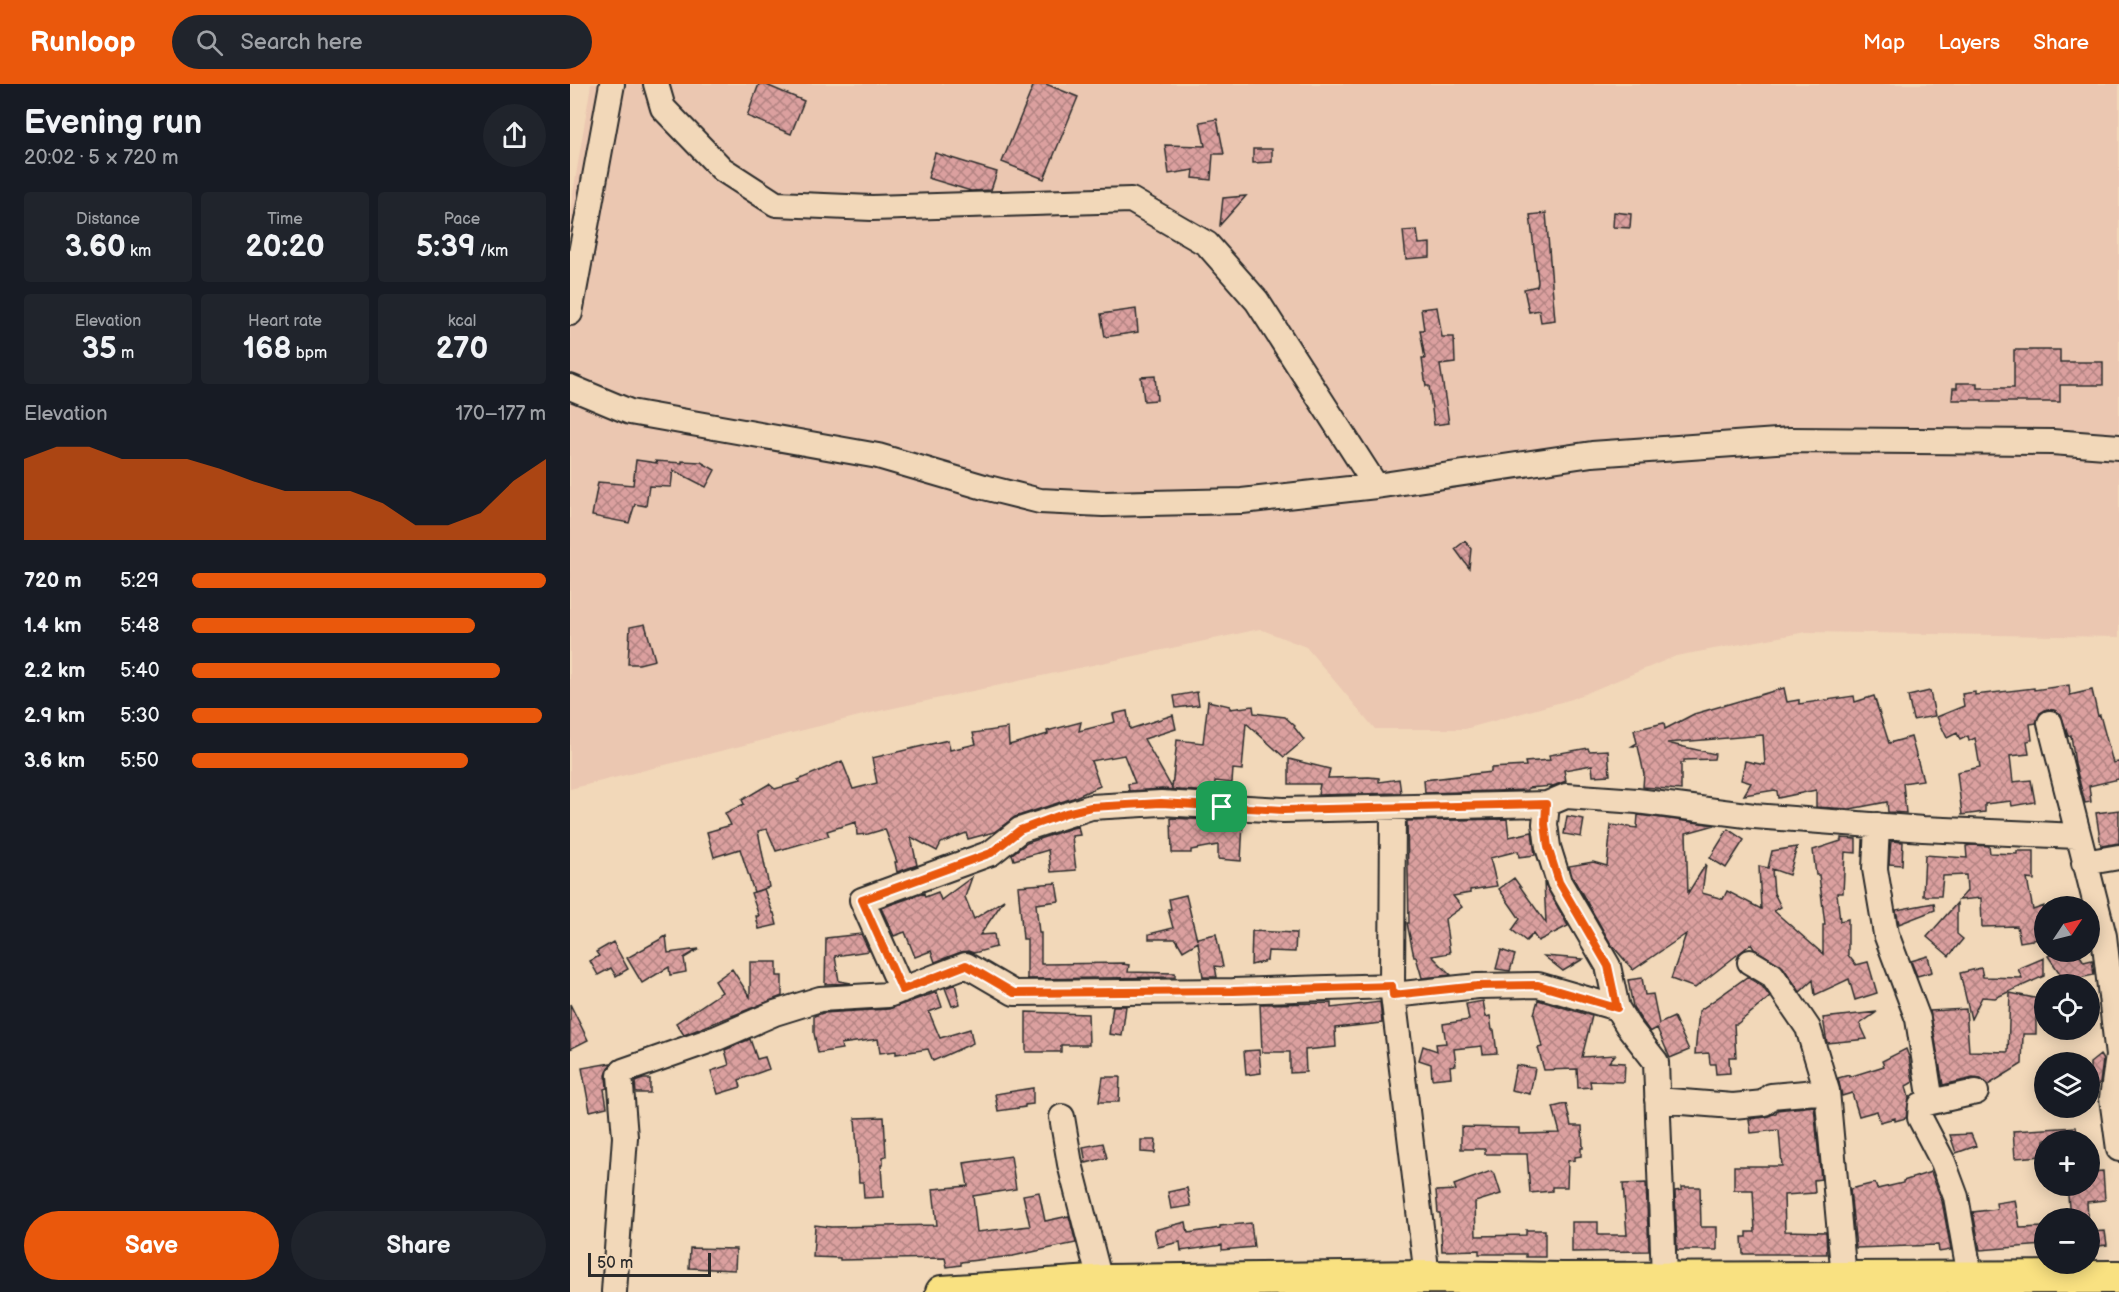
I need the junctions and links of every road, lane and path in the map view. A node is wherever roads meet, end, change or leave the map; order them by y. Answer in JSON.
{"nodes":[{"id":1,"x":612,"y":84,"type":"edge"},
{"id":2,"x":656,"y":84,"type":"edge"},
{"id":3,"x":570,"y":313,"type":"edge"},
{"id":4,"x":570,"y":387,"type":"edge"},
{"id":5,"x":2119,"y":447,"type":"edge"},
{"id":6,"x":1376,"y":486,"type":"junction"},
{"id":7,"x":2050,"y":723,"type":"dead end"},
{"id":8,"x":1546,"y":804,"type":"junction"},
{"id":9,"x":1393,"y":808,"type":"junction"},
{"id":10,"x":1877,"y":825,"type":"junction"},
{"id":11,"x":2077,"y":836,"type":"junction"},
{"id":12,"x":2119,"y":857,"type":"edge"},
{"id":13,"x":2084,"y":863,"type":"junction"},
{"id":14,"x":1750,"y":962,"type":"dead end"},
{"id":15,"x":902,"y":990,"type":"junction"},
{"id":16,"x":1392,"y":991,"type":"junction"},
{"id":17,"x":1617,"y":1008,"type":"junction"},
{"id":18,"x":2119,"y":1056,"type":"edge"},
{"id":19,"x":1827,"y":1091,"type":"junction"},
{"id":20,"x":1976,"y":1092,"type":"dead end"},
{"id":21,"x":1657,"y":1100,"type":"junction"},
{"id":22,"x":1931,"y":1102,"type":"junction"},
{"id":23,"x":1062,"y":1117,"type":"dead end"},
{"id":24,"x":2119,"y":1149,"type":"edge"},
{"id":25,"x":1427,"y":1277,"type":"junction"},
{"id":26,"x":1970,"y":1277,"type":"junction"},
{"id":27,"x":1664,"y":1278,"type":"junction"},
{"id":28,"x":1844,"y":1278,"type":"junction"},
{"id":29,"x":2107,"y":1282,"type":"edge"},
{"id":30,"x":1351,"y":1285,"type":"edge"},
{"id":31,"x":1560,"y":1285,"type":"edge"},
{"id":32,"x":1744,"y":1285,"type":"edge"},
{"id":33,"x":1912,"y":1285,"type":"edge"},
{"id":34,"x":1100,"y":1286,"type":"edge"},
{"id":35,"x":614,"y":1292,"type":"edge"},
{"id":36,"x":942,"y":1292,"type":"edge"}],
"edges":[{"from":1,"to":3,"type":"street"},
{"from":2,"to":6,"type":"street"},
{"from":4,"to":6,"type":"street"},
{"from":5,"to":6,"type":"street"},
{"from":7,"to":11,"type":"street"},
{"from":8,"to":9,"type":"street"},
{"from":8,"to":10,"type":"street"},
{"from":8,"to":17,"type":"street"},
{"from":9,"to":15,"type":"street"},
{"from":9,"to":16,"type":"street"},
{"from":10,"to":11,"type":"street"},
{"from":10,"to":22,"type":"street"},
{"from":11,"to":13,"type":"street"},
{"from":12,"to":13,"type":"street"},
{"from":13,"to":18,"type":"street"},
{"from":14,"to":19,"type":"street"},
{"from":15,"to":16,"type":"street"},
{"from":15,"to":35,"type":"street"},
{"from":16,"to":17,"type":"street"},
{"from":16,"to":25,"type":"street"},
{"from":17,"to":21,"type":"street"},
{"from":18,"to":24,"type":"street"},
{"from":19,"to":21,"type":"street"},
{"from":19,"to":28,"type":"street"},
{"from":20,"to":22,"type":"street"},
{"from":21,"to":27,"type":"street"},
{"from":22,"to":26,"type":"street"},
{"from":23,"to":34,"type":"street"},
{"from":25,"to":30,"type":"main road"},
{"from":25,"to":31,"type":"main road"},
{"from":26,"to":29,"type":"main road"},
{"from":26,"to":33,"type":"main road"},
{"from":27,"to":31,"type":"main road"},
{"from":27,"to":32,"type":"main road"},
{"from":28,"to":32,"type":"main road"},
{"from":28,"to":33,"type":"main road"},
{"from":30,"to":34,"type":"main road"},
{"from":34,"to":36,"type":"main road"}]}
